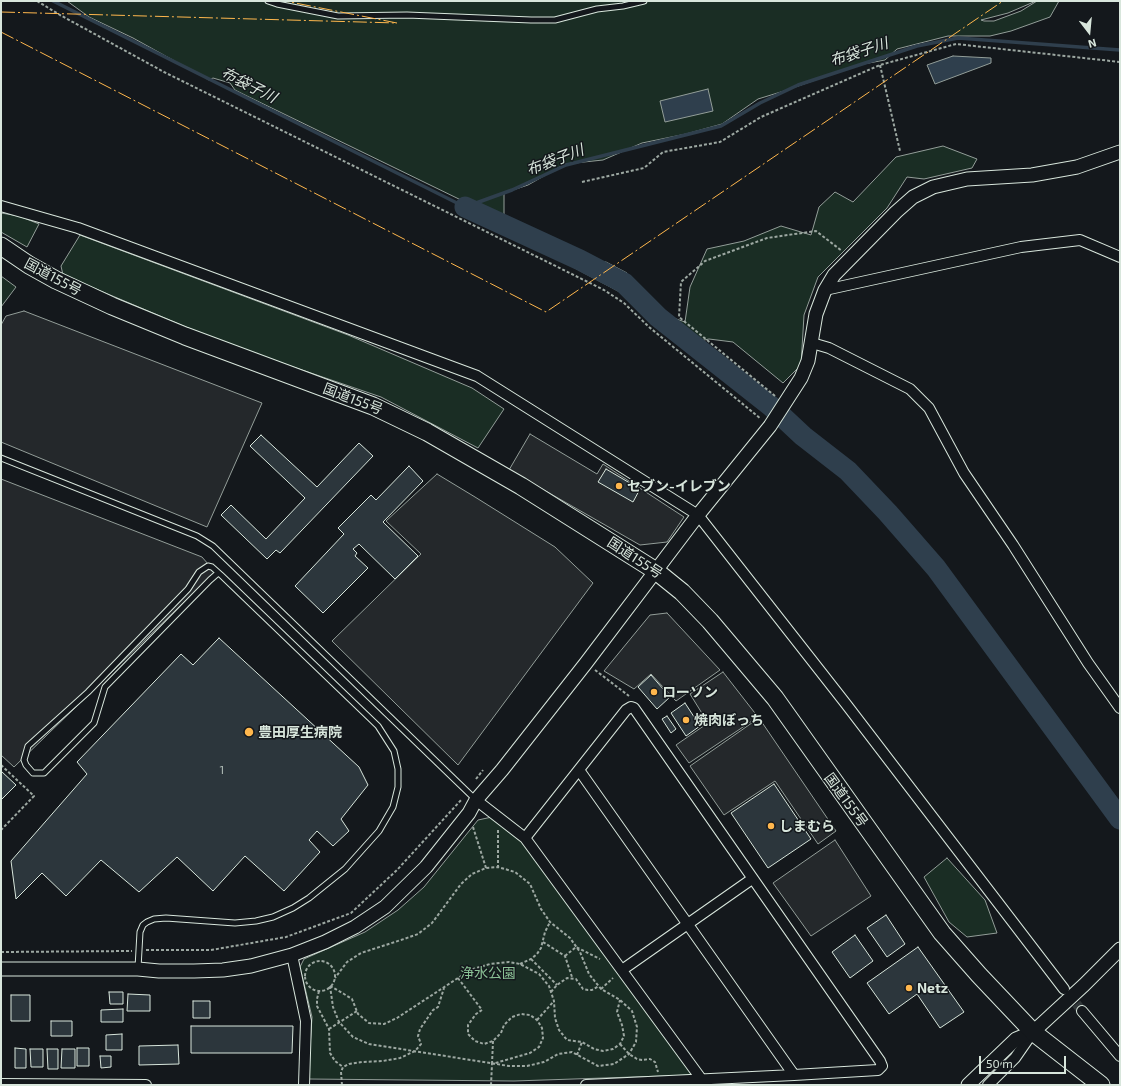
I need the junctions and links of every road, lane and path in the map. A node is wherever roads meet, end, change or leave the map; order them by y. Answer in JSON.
{"nodes":[{"id":1,"x":37,"y":1,"type":"edge"},
{"id":2,"x":268,"y":1,"type":"edge"},
{"id":3,"x":644,"y":1,"type":"edge"},
{"id":4,"x":1120,"y":62,"type":"edge"},
{"id":5,"x":880,"y":65,"type":"junction"},
{"id":6,"x":900,"y":151,"type":"dead end"},
{"id":7,"x":1120,"y":152,"type":"edge"},
{"id":8,"x":582,"y":182,"type":"dead end"},
{"id":9,"x":1,"y":206,"type":"edge"},
{"id":10,"x":1,"y":246,"type":"edge"},
{"id":11,"x":1120,"y":257,"type":"edge"},
{"id":12,"x":851,"y":258,"type":"junction"},
{"id":13,"x":825,"y":290,"type":"junction"},
{"id":14,"x":812,"y":344,"type":"junction"},
{"id":15,"x":785,"y":404,"type":"junction"},
{"id":16,"x":770,"y":426,"type":"junction"},
{"id":17,"x":1,"y":458,"type":"edge"},
{"id":18,"x":698,"y":515,"type":"junction"},
{"id":19,"x":656,"y":571,"type":"junction"},
{"id":20,"x":218,"y":573,"type":"junction"},
{"id":21,"x":586,"y":663,"type":"junction"},
{"id":22,"x":631,"y":707,"type":"junction"},
{"id":23,"x":1120,"y":708,"type":"edge"},
{"id":24,"x":1,"y":766,"type":"edge"},
{"id":25,"x":483,"y":770,"type":"dead end"},
{"id":26,"x":579,"y":770,"type":"junction"},
{"id":27,"x":472,"y":796,"type":"junction"},
{"id":28,"x":469,"y":813,"type":"junction"},
{"id":29,"x":498,"y":816,"type":"junction"},
{"id":30,"x":1,"y":830,"type":"edge"},
{"id":31,"x":525,"y":838,"type":"junction"},
{"id":32,"x":498,"y":867,"type":"junction"},
{"id":33,"x":486,"y":868,"type":"junction"},
{"id":34,"x":752,"y":879,"type":"junction"},
{"id":35,"x":550,"y":922,"type":"junction"},
{"id":36,"x":687,"y":925,"type":"junction"},
{"id":37,"x":542,"y":942,"type":"junction"},
{"id":38,"x":576,"y":947,"type":"junction"},
{"id":39,"x":1120,"y":949,"type":"edge"},
{"id":40,"x":139,"y":950,"type":"junction"},
{"id":41,"x":1,"y":952,"type":"edge"},
{"id":42,"x":292,"y":955,"type":"junction"},
{"id":43,"x":565,"y":956,"type":"junction"},
{"id":44,"x":531,"y":959,"type":"junction"},
{"id":45,"x":603,"y":961,"type":"dead end"},
{"id":46,"x":520,"y":964,"type":"junction"},
{"id":47,"x":1,"y":969,"type":"edge"},
{"id":48,"x":138,"y":969,"type":"junction"},
{"id":49,"x":622,"y":970,"type":"junction"},
{"id":50,"x":572,"y":977,"type":"junction"},
{"id":51,"x":335,"y":978,"type":"junction"},
{"id":52,"x":458,"y":978,"type":"junction"},
{"id":53,"x":557,"y":985,"type":"junction"},
{"id":54,"x":330,"y":986,"type":"junction"},
{"id":55,"x":444,"y":987,"type":"junction"},
{"id":56,"x":600,"y":988,"type":"junction"},
{"id":57,"x":1064,"y":989,"type":"tunnel mouth"},
{"id":58,"x":319,"y":991,"type":"junction"},
{"id":59,"x":551,"y":992,"type":"junction"},
{"id":60,"x":620,"y":1000,"type":"junction"},
{"id":61,"x":554,"y":1001,"type":"junction"},
{"id":62,"x":357,"y":1011,"type":"junction"},
{"id":63,"x":1082,"y":1011,"type":"tunnel mouth"},
{"id":64,"x":537,"y":1020,"type":"junction"},
{"id":65,"x":339,"y":1022,"type":"junction"},
{"id":66,"x":329,"y":1028,"type":"junction"},
{"id":67,"x":1033,"y":1032,"type":"junction"},
{"id":68,"x":493,"y":1041,"type":"junction"},
{"id":69,"x":582,"y":1042,"type":"junction"},
{"id":70,"x":620,"y":1044,"type":"junction"},
{"id":71,"x":415,"y":1051,"type":"junction"},
{"id":72,"x":629,"y":1054,"type":"junction"},
{"id":73,"x":577,"y":1055,"type":"junction"},
{"id":74,"x":1120,"y":1056,"type":"edge"},
{"id":75,"x":492,"y":1064,"type":"junction"},
{"id":76,"x":343,"y":1067,"type":"junction"},
{"id":77,"x":794,"y":1075,"type":"junction"},
{"id":78,"x":702,"y":1080,"type":"junction"},
{"id":79,"x":658,"y":1081,"type":"junction"},
{"id":80,"x":1,"y":1084,"type":"edge"},
{"id":81,"x":146,"y":1085,"type":"edge"},
{"id":82,"x":304,"y":1085,"type":"edge"},
{"id":83,"x":342,"y":1085,"type":"edge"},
{"id":84,"x":491,"y":1085,"type":"edge"},
{"id":85,"x":586,"y":1085,"type":"edge"},
{"id":86,"x":968,"y":1085,"type":"edge"},
{"id":87,"x":988,"y":1085,"type":"edge"},
{"id":88,"x":1101,"y":1085,"type":"edge"}],
"edges":[{"from":1,"to":16,"type":"path"},
{"from":2,"to":3,"type":"lane"},
{"from":4,"to":5,"type":"path"},
{"from":5,"to":6,"type":"path"},
{"from":5,"to":8,"type":"path"},
{"from":7,"to":12,"type":"street"},
{"from":9,"to":18,"type":"street"},
{"from":10,"to":19,"type":"highway","name":"国道155号"},
{"from":11,"to":13,"type":"street"},
{"from":12,"to":13,"type":"street"},
{"from":12,"to":15,"type":"path"},
{"from":13,"to":14,"type":"street"},
{"from":14,"to":15,"type":"street"},
{"from":14,"to":23,"type":"street"},
{"from":15,"to":16,"type":"street"},
{"from":16,"to":18,"type":"street"},
{"from":17,"to":27,"type":"lane"},
{"from":18,"to":19,"type":"street"},
{"from":18,"to":57,"type":"street"},
{"from":19,"to":21,"type":"street"},
{"from":19,"to":67,"type":"highway","name":"国道155号"},
{"from":20,"to":20,"type":"lane"},
{"from":20,"to":40,"type":"lane"},
{"from":21,"to":22,"type":"path"},
{"from":21,"to":27,"type":"street"},
{"from":22,"to":26,"type":"street"},
{"from":22,"to":34,"type":"street"},
{"from":24,"to":30,"type":"path"},
{"from":25,"to":27,"type":"path"},
{"from":26,"to":31,"type":"street"},
{"from":26,"to":36,"type":"street"},
{"from":27,"to":28,"type":"street"},
{"from":27,"to":29,"type":"street"},
{"from":27,"to":40,"type":"path"},
{"from":28,"to":33,"type":"path"},
{"from":28,"to":42,"type":"street"},
{"from":29,"to":31,"type":"street"},
{"from":29,"to":32,"type":"path"},
{"from":31,"to":49,"type":"street"},
{"from":32,"to":33,"type":"path"},
{"from":32,"to":35,"type":"path"},
{"from":33,"to":51,"type":"path"},
{"from":34,"to":36,"type":"street"},
{"from":34,"to":77,"type":"street"},
{"from":35,"to":37,"type":"path"},
{"from":35,"to":38,"type":"path"},
{"from":36,"to":49,"type":"street"},
{"from":36,"to":77,"type":"street"},
{"from":37,"to":43,"type":"path"},
{"from":37,"to":44,"type":"path"},
{"from":38,"to":43,"type":"path"},
{"from":38,"to":45,"type":"path"},
{"from":38,"to":56,"type":"path"},
{"from":39,"to":67,"type":"street"},
{"from":40,"to":41,"type":"path"},
{"from":40,"to":48,"type":"lane"},
{"from":42,"to":48,"type":"street"},
{"from":42,"to":82,"type":"street"},
{"from":43,"to":50,"type":"path"},
{"from":44,"to":46,"type":"path"},
{"from":44,"to":53,"type":"path"},
{"from":46,"to":52,"type":"path"},
{"from":46,"to":59,"type":"path"},
{"from":47,"to":48,"type":"street"},
{"from":49,"to":56,"type":"path"},
{"from":49,"to":78,"type":"street"},
{"from":50,"to":53,"type":"path"},
{"from":50,"to":56,"type":"path"},
{"from":51,"to":54,"type":"path"},
{"from":51,"to":58,"type":"path"},
{"from":52,"to":55,"type":"path"},
{"from":52,"to":68,"type":"path"},
{"from":53,"to":59,"type":"path"},
{"from":54,"to":58,"type":"path"},
{"from":54,"to":62,"type":"path"},
{"from":54,"to":65,"type":"path"},
{"from":55,"to":62,"type":"path"},
{"from":55,"to":71,"type":"path"},
{"from":56,"to":60,"type":"path"},
{"from":58,"to":66,"type":"path"},
{"from":59,"to":61,"type":"path"},
{"from":60,"to":70,"type":"path"},
{"from":60,"to":72,"type":"path"},
{"from":61,"to":64,"type":"path"},
{"from":61,"to":69,"type":"path"},
{"from":62,"to":65,"type":"path"},
{"from":63,"to":74,"type":"street"},
{"from":64,"to":68,"type":"path"},
{"from":64,"to":75,"type":"path"},
{"from":65,"to":66,"type":"path"},
{"from":65,"to":71,"type":"path"},
{"from":66,"to":76,"type":"path"},
{"from":67,"to":86,"type":"street"},
{"from":67,"to":87,"type":"street"},
{"from":67,"to":88,"type":"highway","name":"国道155号"},
{"from":68,"to":75,"type":"path"},
{"from":69,"to":70,"type":"path"},
{"from":69,"to":73,"type":"path"},
{"from":70,"to":72,"type":"path"},
{"from":71,"to":75,"type":"path"},
{"from":71,"to":76,"type":"path"},
{"from":72,"to":73,"type":"path"},
{"from":72,"to":79,"type":"path"},
{"from":73,"to":75,"type":"path"},
{"from":75,"to":84,"type":"path"},
{"from":76,"to":83,"type":"path"},
{"from":77,"to":78,"type":"street"},
{"from":78,"to":79,"type":"street"},
{"from":79,"to":85,"type":"street"},
{"from":80,"to":81,"type":"street"}]}
